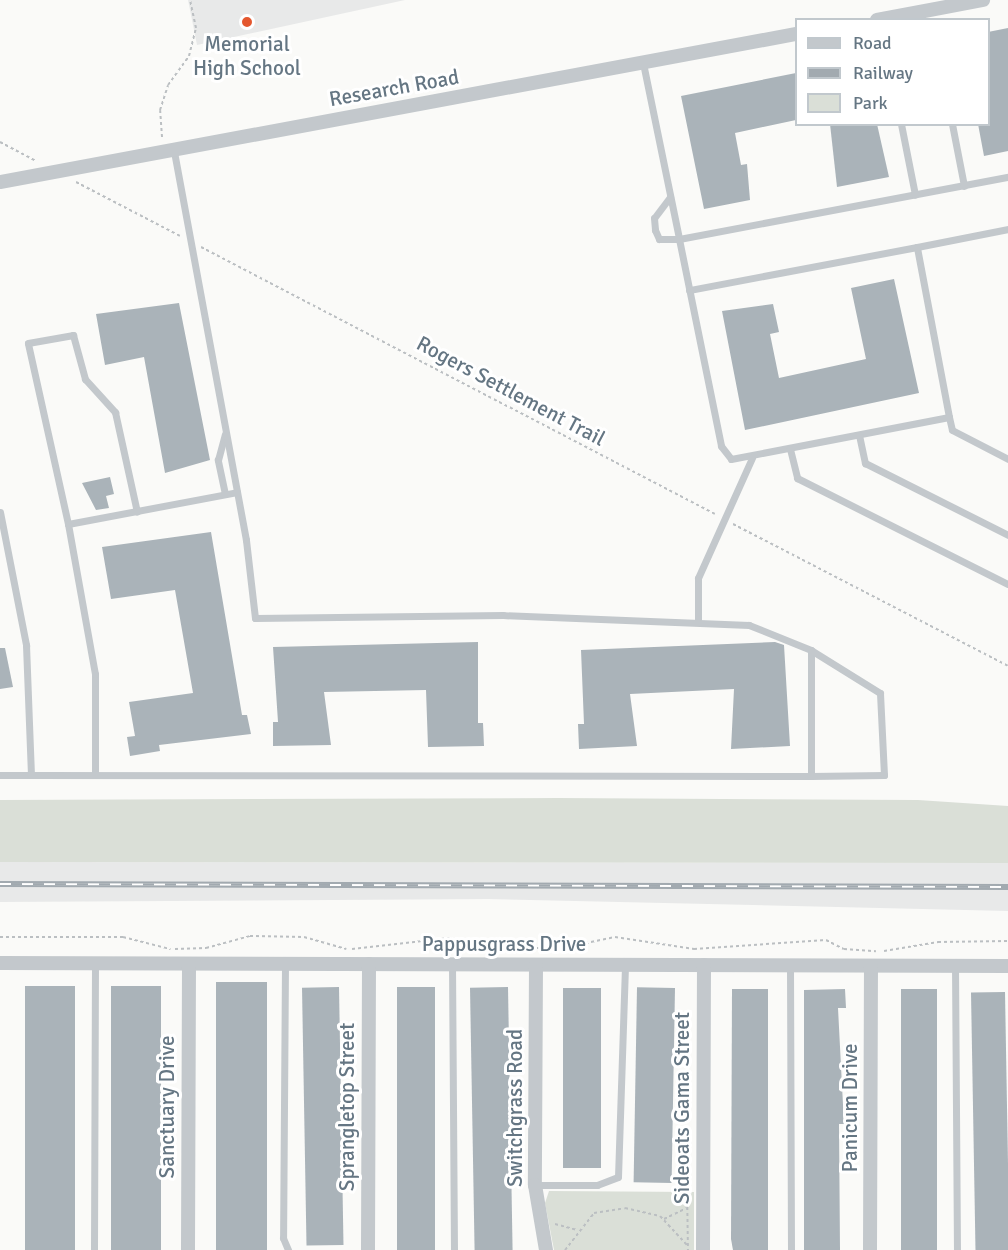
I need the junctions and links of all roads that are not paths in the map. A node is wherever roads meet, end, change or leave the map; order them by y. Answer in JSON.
{"nodes":[{"id":1,"x":983,"y":0,"type":"edge"},
{"id":2,"x":888,"y":18,"type":"edge"},
{"id":3,"x":795,"y":34,"type":"edge"},
{"id":4,"x":643,"y":63,"type":"junction"},
{"id":5,"x":901,"y":126,"type":"edge"},
{"id":6,"x":952,"y":126,"type":"edge"},
{"id":7,"x":174,"y":150,"type":"junction"},
{"id":8,"x":1008,"y":177,"type":"edge"},
{"id":9,"x":0,"y":182,"type":"edge"},
{"id":10,"x":964,"y":186,"type":"junction"},
{"id":11,"x":915,"y":195,"type":"junction"},
{"id":12,"x":670,"y":197,"type":"junction"},
{"id":13,"x":1008,"y":230,"type":"edge"},
{"id":14,"x":679,"y":239,"type":"junction"},
{"id":15,"x":917,"y":247,"type":"junction"},
{"id":16,"x":690,"y":290,"type":"junction"},
{"id":17,"x":949,"y":417,"type":"junction"},
{"id":18,"x":226,"y":431,"type":"junction"},
{"id":19,"x":859,"y":435,"type":"junction"},
{"id":20,"x":790,"y":449,"type":"junction"},
{"id":21,"x":752,"y":458,"type":"junction"},
{"id":22,"x":1008,"y":459,"type":"edge"},
{"id":23,"x":237,"y":492,"type":"junction"},
{"id":24,"x":225,"y":495,"type":"junction"},
{"id":25,"x":0,"y":512,"type":"edge"},
{"id":26,"x":137,"y":512,"type":"junction"},
{"id":27,"x":68,"y":524,"type":"junction"},
{"id":28,"x":1008,"y":535,"type":"edge"},
{"id":29,"x":2,"y":537,"type":"edge"},
{"id":30,"x":1008,"y":584,"type":"edge"},
{"id":31,"x":698,"y":621,"type":"junction"},
{"id":32,"x":811,"y":650,"type":"junction"},
{"id":33,"x":95,"y":774,"type":"junction"},
{"id":34,"x":31,"y":775,"type":"junction"},
{"id":35,"x":0,"y":776,"type":"edge"},
{"id":36,"x":811,"y":776,"type":"junction"},
{"id":37,"x":95,"y":962,"type":"junction"},
{"id":38,"x":0,"y":963,"type":"edge"},
{"id":39,"x":189,"y":964,"type":"junction"},
{"id":40,"x":285,"y":964,"type":"junction"},
{"id":41,"x":369,"y":964,"type":"junction"},
{"id":42,"x":453,"y":964,"type":"junction"},
{"id":43,"x":536,"y":965,"type":"junction"},
{"id":44,"x":625,"y":965,"type":"junction"},
{"id":45,"x":704,"y":965,"type":"junction"},
{"id":46,"x":789,"y":966,"type":"junction"},
{"id":47,"x":871,"y":966,"type":"junction"},
{"id":48,"x":955,"y":966,"type":"junction"},
{"id":49,"x":1008,"y":966,"type":"edge"},
{"id":50,"x":535,"y":1185,"type":"junction"},
{"id":51,"x":94,"y":1250,"type":"edge"},
{"id":52,"x":188,"y":1250,"type":"edge"},
{"id":53,"x":288,"y":1250,"type":"edge"},
{"id":54,"x":368,"y":1250,"type":"edge"},
{"id":55,"x":454,"y":1250,"type":"edge"},
{"id":56,"x":546,"y":1250,"type":"edge"},
{"id":57,"x":703,"y":1250,"type":"edge"},
{"id":58,"x":792,"y":1250,"type":"edge"},
{"id":59,"x":870,"y":1250,"type":"edge"},
{"id":60,"x":957,"y":1250,"type":"edge"}],
"edges":[{"from":1,"to":2,"type":"street"},
{"from":3,"to":4,"type":"street","name":"Research Road"},
{"from":4,"to":7,"type":"street","name":"Research Road"},
{"from":4,"to":12,"type":"lane"},
{"from":5,"to":11,"type":"lane"},
{"from":6,"to":10,"type":"lane"},
{"from":7,"to":9,"type":"street","name":"Research Road"},
{"from":7,"to":18,"type":"lane"},
{"from":8,"to":10,"type":"lane"},
{"from":10,"to":11,"type":"lane"},
{"from":11,"to":14,"type":"lane"},
{"from":12,"to":14,"type":"lane"},
{"from":12,"to":14,"type":"lane"},
{"from":13,"to":15,"type":"lane"},
{"from":14,"to":16,"type":"lane"},
{"from":15,"to":16,"type":"lane"},
{"from":15,"to":17,"type":"lane"},
{"from":16,"to":21,"type":"lane"},
{"from":17,"to":19,"type":"lane"},
{"from":17,"to":22,"type":"lane"},
{"from":18,"to":23,"type":"lane"},
{"from":18,"to":24,"type":"lane"},
{"from":19,"to":20,"type":"lane"},
{"from":19,"to":28,"type":"lane"},
{"from":20,"to":21,"type":"lane"},
{"from":20,"to":30,"type":"lane"},
{"from":21,"to":31,"type":"lane"},
{"from":23,"to":24,"type":"lane"},
{"from":23,"to":31,"type":"lane"},
{"from":24,"to":26,"type":"lane"},
{"from":25,"to":29,"type":"lane"},
{"from":26,"to":27,"type":"lane"},
{"from":26,"to":27,"type":"lane"},
{"from":27,"to":33,"type":"lane"},
{"from":29,"to":34,"type":"lane"},
{"from":31,"to":32,"type":"lane"},
{"from":32,"to":36,"type":"lane"},
{"from":32,"to":36,"type":"lane"},
{"from":33,"to":34,"type":"lane"},
{"from":33,"to":36,"type":"lane"},
{"from":34,"to":35,"type":"lane"},
{"from":37,"to":38,"type":"street","name":"Pappusgrass Drive"},
{"from":37,"to":39,"type":"street","name":"Pappusgrass Drive"},
{"from":37,"to":51,"type":"lane"},
{"from":39,"to":40,"type":"street","name":"Pappusgrass Drive"},
{"from":39,"to":52,"type":"street","name":"Sanctuary Drive"},
{"from":40,"to":41,"type":"street","name":"Pappusgrass Drive"},
{"from":40,"to":53,"type":"lane"},
{"from":41,"to":42,"type":"street","name":"Pappusgrass Drive"},
{"from":41,"to":54,"type":"street","name":"Sprangletop Street"},
{"from":42,"to":43,"type":"street","name":"Pappusgrass Drive"},
{"from":42,"to":55,"type":"lane"},
{"from":43,"to":44,"type":"street","name":"Pappusgrass Drive"},
{"from":43,"to":50,"type":"street","name":"Switchgrass Road"},
{"from":44,"to":45,"type":"street","name":"Pappusgrass Drive"},
{"from":44,"to":50,"type":"lane"},
{"from":45,"to":46,"type":"street","name":"Pappusgrass Drive"},
{"from":45,"to":57,"type":"street","name":"Sideoats Gama Street"},
{"from":46,"to":47,"type":"street","name":"Pappusgrass Drive"},
{"from":46,"to":58,"type":"lane"},
{"from":47,"to":48,"type":"street","name":"Pappusgrass Drive"},
{"from":47,"to":59,"type":"street","name":"Panicum Drive"},
{"from":48,"to":49,"type":"street","name":"Pappusgrass Drive"},
{"from":48,"to":60,"type":"lane"},
{"from":50,"to":56,"type":"street","name":"Switchgrass Road"}]}
